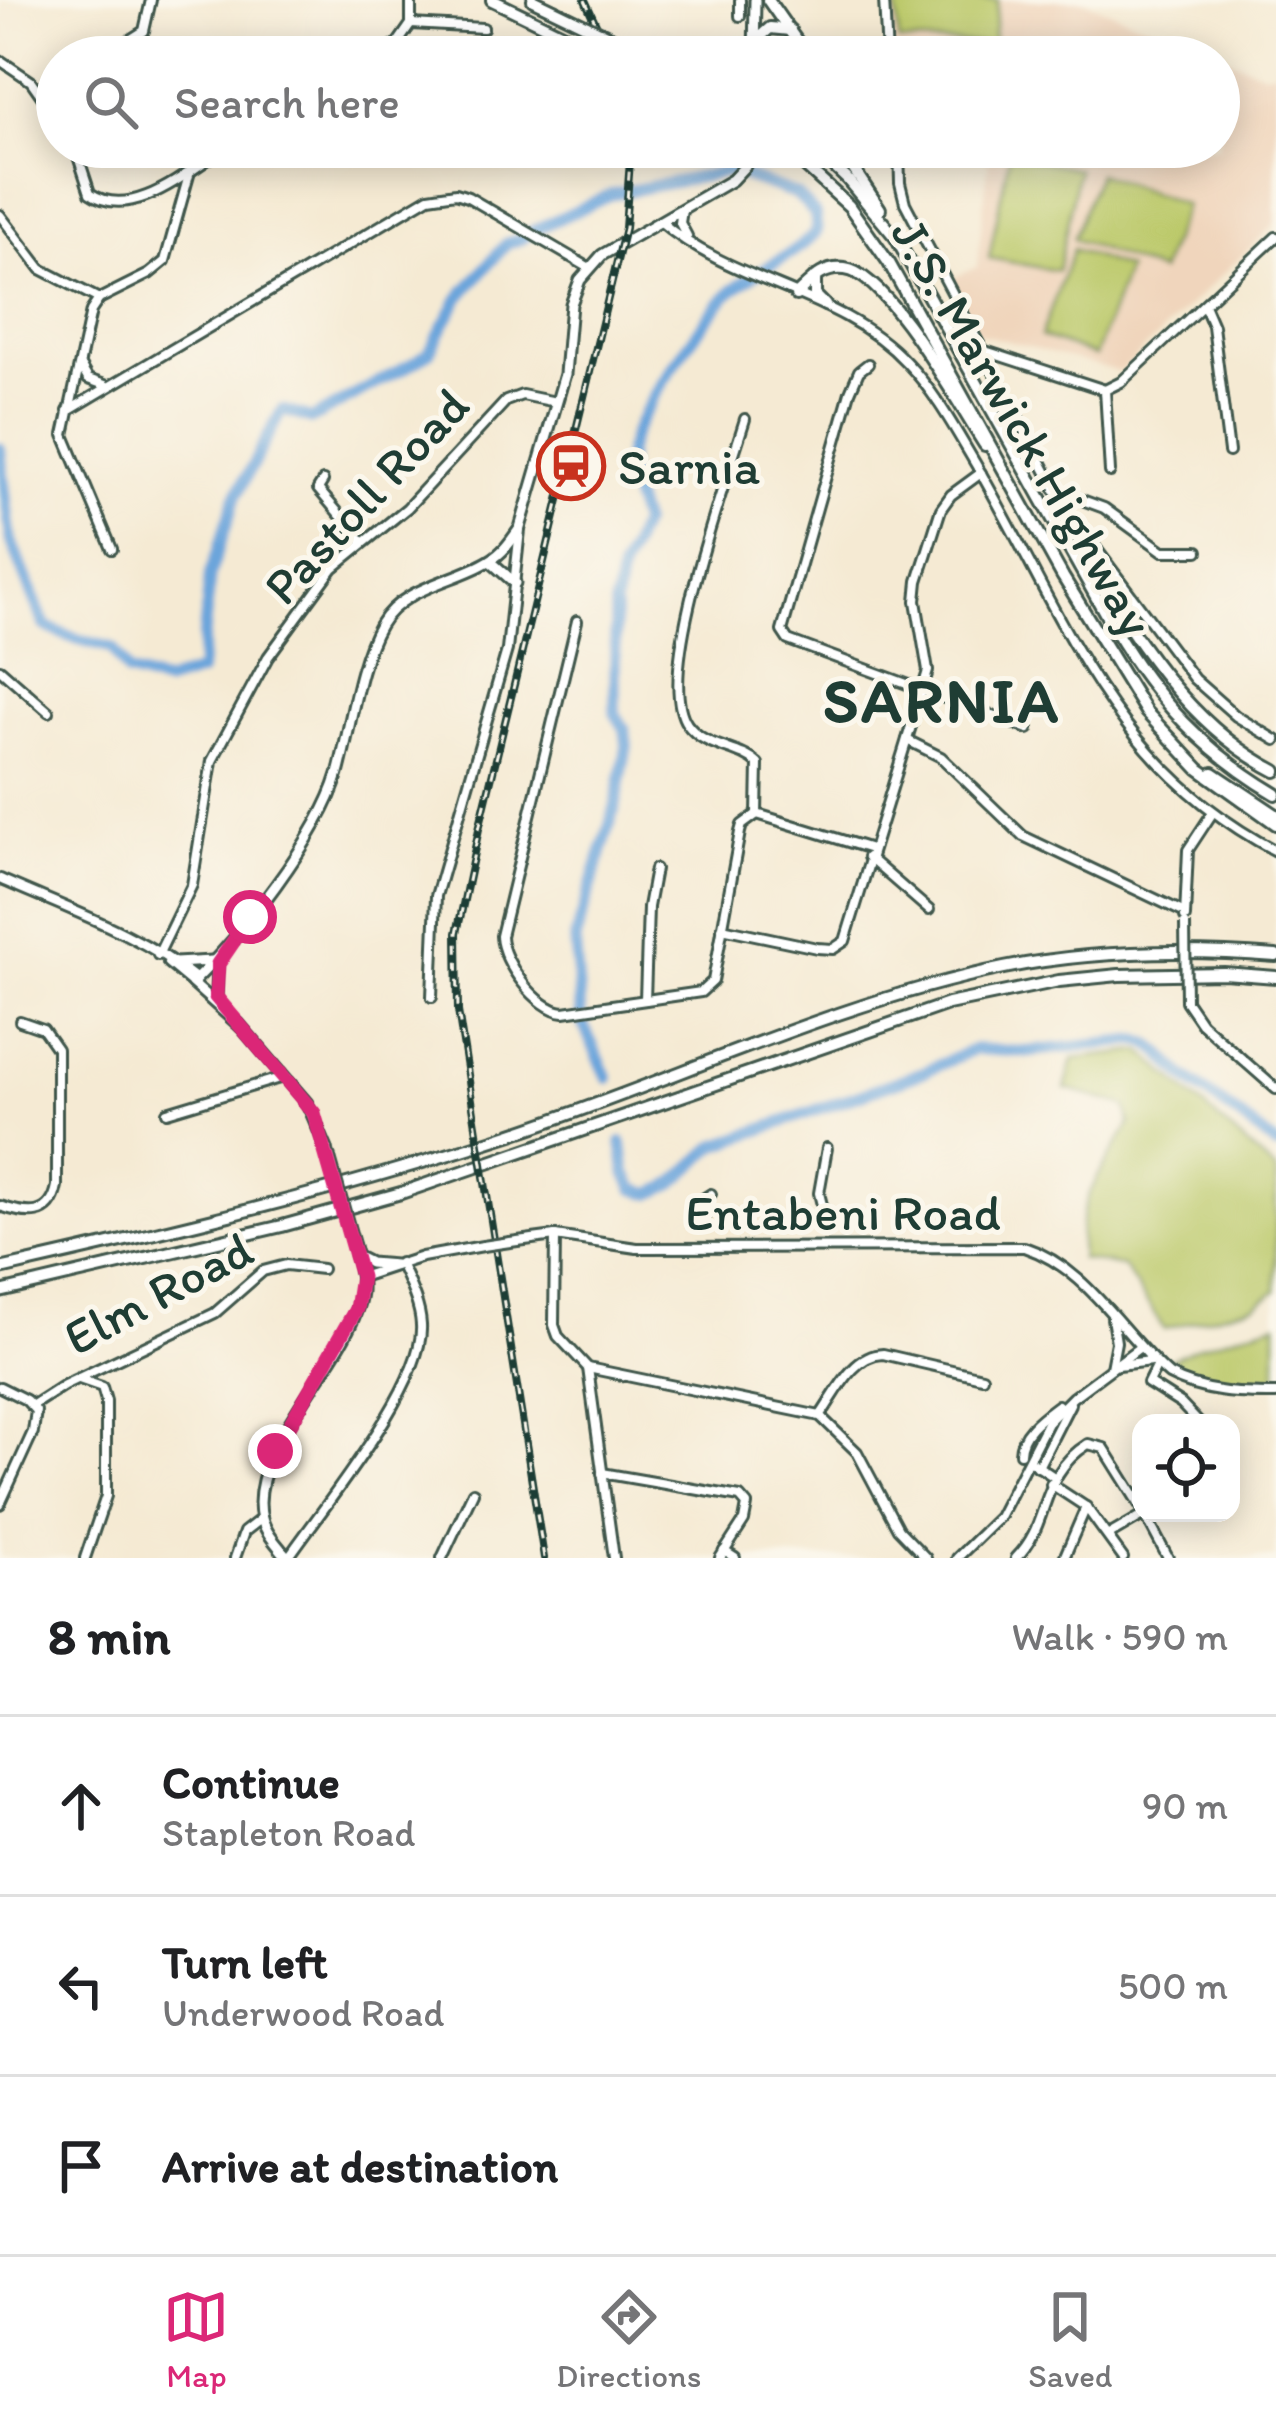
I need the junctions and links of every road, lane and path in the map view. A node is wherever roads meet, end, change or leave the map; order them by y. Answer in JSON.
{"nodes":[{"id":1,"x":151,"y":0,"type":"edge"},
{"id":2,"x":411,"y":0,"type":"edge"},
{"id":3,"x":492,"y":0,"type":"edge"},
{"id":4,"x":533,"y":0,"type":"edge"},
{"id":5,"x":740,"y":0,"type":"edge"},
{"id":6,"x":755,"y":0,"type":"edge"},
{"id":7,"x":768,"y":0,"type":"edge"},
{"id":8,"x":884,"y":0,"type":"edge"},
{"id":9,"x":740,"y":16,"type":"dead end"},
{"id":10,"x":411,"y":24,"type":"junction"},
{"id":11,"x":483,"y":28,"type":"dead end"},
{"id":12,"x":790,"y":30,"type":"junction"},
{"id":13,"x":137,"y":36,"type":"edge"},
{"id":14,"x":403,"y":36,"type":"edge"},
{"id":15,"x":567,"y":36,"type":"edge"},
{"id":16,"x":608,"y":36,"type":"edge"},
{"id":17,"x":754,"y":36,"type":"edge"},
{"id":18,"x":760,"y":36,"type":"edge"},
{"id":19,"x":794,"y":36,"type":"edge"},
{"id":20,"x":885,"y":36,"type":"edge"},
{"id":21,"x":0,"y":60,"type":"edge"},
{"id":22,"x":36,"y":89,"type":"edge"},
{"id":23,"x":81,"y":168,"type":"edge"},
{"id":24,"x":191,"y":168,"type":"joint"},
{"id":25,"x":743,"y":168,"type":"edge"},
{"id":26,"x":809,"y":168,"type":"edge"},
{"id":27,"x":835,"y":168,"type":"edge"},
{"id":28,"x":852,"y":168,"type":"edge"},
{"id":29,"x":900,"y":168,"type":"edge"},
{"id":30,"x":165,"y":184,"type":"junction"},
{"id":31,"x":184,"y":194,"type":"junction"},
{"id":32,"x":682,"y":210,"type":"junction"},
{"id":33,"x":0,"y":215,"type":"edge"},
{"id":34,"x":662,"y":222,"type":"junction"},
{"id":35,"x":1276,"y":237,"type":"edge"},
{"id":36,"x":896,"y":238,"type":"junction"},
{"id":37,"x":692,"y":242,"type":"junction"},
{"id":38,"x":588,"y":267,"type":"junction"},
{"id":39,"x":815,"y":277,"type":"junction"},
{"id":40,"x":796,"y":295,"type":"junction"},
{"id":41,"x":99,"y":298,"type":"junction"},
{"id":42,"x":825,"y":305,"type":"junction"},
{"id":43,"x":1204,"y":305,"type":"junction"},
{"id":44,"x":980,"y":350,"type":"junction"},
{"id":45,"x":80,"y":359,"type":"junction"},
{"id":46,"x":868,"y":364,"type":"dead end"},
{"id":47,"x":108,"y":386,"type":"junction"},
{"id":48,"x":1105,"y":390,"type":"junction"},
{"id":49,"x":556,"y":402,"type":"junction"},
{"id":50,"x":68,"y":411,"type":"junction"},
{"id":51,"x":746,"y":419,"type":"dead end"},
{"id":52,"x":1228,"y":452,"type":"dead end"},
{"id":53,"x":1111,"y":472,"type":"dead end"},
{"id":54,"x":981,"y":473,"type":"junction"},
{"id":55,"x":323,"y":481,"type":"dead end"},
{"id":56,"x":1013,"y":488,"type":"junction"},
{"id":57,"x":1055,"y":490,"type":"junction"},
{"id":58,"x":1057,"y":521,"type":"junction"},
{"id":59,"x":520,"y":528,"type":"junction"},
{"id":60,"x":363,"y":542,"type":"junction"},
{"id":61,"x":112,"y":549,"type":"dead end"},
{"id":62,"x":1198,"y":551,"type":"dead end"},
{"id":63,"x":490,"y":561,"type":"junction"},
{"id":64,"x":515,"y":584,"type":"junction"},
{"id":65,"x":578,"y":621,"type":"dead end"},
{"id":66,"x":0,"y":669,"type":"edge"},
{"id":67,"x":923,"y":689,"type":"junction"},
{"id":68,"x":49,"y":712,"type":"dead end"},
{"id":69,"x":1028,"y":729,"type":"dead end"},
{"id":70,"x":907,"y":740,"type":"junction"},
{"id":71,"x":1276,"y":740,"type":"edge"},
{"id":72,"x":1186,"y":753,"type":"junction"},
{"id":73,"x":1276,"y":772,"type":"edge"},
{"id":74,"x":1276,"y":794,"type":"edge"},
{"id":75,"x":1213,"y":812,"type":"junction"},
{"id":76,"x":757,"y":814,"type":"junction"},
{"id":77,"x":1276,"y":814,"type":"edge"},
{"id":78,"x":1276,"y":824,"type":"edge"},
{"id":79,"x":1276,"y":851,"type":"edge"},
{"id":80,"x":869,"y":853,"type":"junction"},
{"id":81,"x":656,"y":869,"type":"dead end"},
{"id":82,"x":0,"y":879,"type":"edge"},
{"id":83,"x":928,"y":910,"type":"dead end"},
{"id":84,"x":1185,"y":919,"type":"junction"},
{"id":85,"x":722,"y":928,"type":"junction"},
{"id":86,"x":1276,"y":956,"type":"edge"},
{"id":87,"x":160,"y":957,"type":"junction"},
{"id":88,"x":219,"y":959,"type":"junction"},
{"id":89,"x":176,"y":963,"type":"junction"},
{"id":90,"x":1276,"y":977,"type":"edge"},
{"id":91,"x":198,"y":984,"type":"junction"},
{"id":92,"x":216,"y":997,"type":"junction"},
{"id":93,"x":432,"y":997,"type":"dead end"},
{"id":94,"x":645,"y":1000,"type":"junction"},
{"id":95,"x":20,"y":1022,"type":"dead end"},
{"id":96,"x":241,"y":1027,"type":"junction"},
{"id":97,"x":283,"y":1077,"type":"junction"},
{"id":98,"x":1276,"y":1090,"type":"edge"},
{"id":99,"x":167,"y":1112,"type":"dead end"},
{"id":100,"x":827,"y":1148,"type":"dead end"},
{"id":101,"x":711,"y":1193,"type":"dead end"},
{"id":102,"x":0,"y":1207,"type":"edge"},
{"id":103,"x":824,"y":1213,"type":"dead end"},
{"id":104,"x":706,"y":1214,"type":"dead end"},
{"id":105,"x":555,"y":1236,"type":"junction"},
{"id":106,"x":355,"y":1251,"type":"junction"},
{"id":107,"x":398,"y":1264,"type":"junction"},
{"id":108,"x":0,"y":1269,"type":"edge"},
{"id":109,"x":322,"y":1269,"type":"dead end"},
{"id":110,"x":361,"y":1277,"type":"junction"},
{"id":111,"x":0,"y":1292,"type":"edge"},
{"id":112,"x":1111,"y":1314,"type":"junction"},
{"id":113,"x":1140,"y":1347,"type":"junction"},
{"id":114,"x":1155,"y":1362,"type":"junction"},
{"id":115,"x":112,"y":1363,"type":"junction"},
{"id":116,"x":588,"y":1368,"type":"junction"},
{"id":117,"x":1112,"y":1368,"type":"junction"},
{"id":118,"x":982,"y":1377,"type":"dead end"},
{"id":119,"x":77,"y":1379,"type":"junction"},
{"id":120,"x":0,"y":1387,"type":"edge"},
{"id":121,"x":104,"y":1392,"type":"junction"},
{"id":122,"x":1276,"y":1394,"type":"edge"},
{"id":123,"x":1073,"y":1397,"type":"junction"},
{"id":124,"x":33,"y":1405,"type":"junction"},
{"id":125,"x":1190,"y":1414,"type":"edge"},
{"id":126,"x":820,"y":1417,"type":"junction"},
{"id":127,"x":1020,"y":1453,"type":"dead end"},
{"id":128,"x":602,"y":1473,"type":"junction"},
{"id":129,"x":1052,"y":1480,"type":"junction"},
{"id":130,"x":473,"y":1492,"type":"dead end"},
{"id":131,"x":1132,"y":1494,"type":"edge"},
{"id":132,"x":0,"y":1504,"type":"edge"},
{"id":133,"x":1086,"y":1507,"type":"junction"},
{"id":134,"x":262,"y":1518,"type":"junction"},
{"id":135,"x":1132,"y":1519,"type":"edge"},
{"id":136,"x":1149,"y":1522,"type":"edge"},
{"id":137,"x":1109,"y":1535,"type":"junction"},
{"id":138,"x":722,"y":1555,"type":"edge"},
{"id":139,"x":1120,"y":1556,"type":"edge"},
{"id":140,"x":85,"y":1558,"type":"edge"},
{"id":141,"x":235,"y":1558,"type":"edge"},
{"id":142,"x":288,"y":1558,"type":"edge"},
{"id":143,"x":442,"y":1558,"type":"edge"},
{"id":144,"x":614,"y":1558,"type":"edge"},
{"id":145,"x":735,"y":1558,"type":"edge"},
{"id":146,"x":926,"y":1558,"type":"edge"},
{"id":147,"x":957,"y":1558,"type":"edge"},
{"id":148,"x":1016,"y":1558,"type":"edge"},
{"id":149,"x":1064,"y":1558,"type":"edge"},
{"id":150,"x":1168,"y":1558,"type":"edge"}],
"edges":[{"from":1,"to":13,"type":"street"},
{"from":2,"to":10,"type":"street"},
{"from":3,"to":15,"type":"highway"},
{"from":4,"to":16,"type":"highway","bridge":true},
{"from":5,"to":9,"type":"street"},
{"from":6,"to":17,"type":"main road"},
{"from":7,"to":12,"type":"highway"},
{"from":8,"to":20,"type":"street"},
{"from":10,"to":11,"type":"street"},
{"from":10,"to":14,"type":"street"},
{"from":12,"to":18,"type":"highway"},
{"from":12,"to":19,"type":"highway"},
{"from":21,"to":22,"type":"street"},
{"from":23,"to":30,"type":"street"},
{"from":24,"to":30,"type":"street"},
{"from":24,"to":31,"type":"street"},
{"from":25,"to":32,"type":"main road"},
{"from":26,"to":56,"type":"highway","name":"J.S. Marwick Highway"},
{"from":27,"to":36,"type":"highway","name":"J.S. Marwick Highway"},
{"from":28,"to":36,"type":"highway"},
{"from":29,"to":44,"type":"street"},
{"from":30,"to":31,"type":"street"},
{"from":31,"to":41,"type":"street"},
{"from":32,"to":34,"type":"main road"},
{"from":32,"to":37,"type":"street"},
{"from":33,"to":41,"type":"street"},
{"from":34,"to":37,"type":"street"},
{"from":34,"to":38,"type":"main road"},
{"from":35,"to":43,"type":"street"},
{"from":36,"to":58,"type":"highway","name":"J.S. Marwick Highway"},
{"from":37,"to":40,"type":"street"},
{"from":38,"to":47,"type":"street"},
{"from":38,"to":49,"type":"main road"},
{"from":39,"to":40,"type":"highway"},
{"from":39,"to":42,"type":"highway"},
{"from":39,"to":56,"type":"highway"},
{"from":40,"to":42,"type":"street"},
{"from":41,"to":45,"type":"street"},
{"from":42,"to":54,"type":"street"},
{"from":43,"to":48,"type":"street"},
{"from":43,"to":52,"type":"street"},
{"from":44,"to":48,"type":"street"},
{"from":44,"to":57,"type":"street"},
{"from":45,"to":47,"type":"street"},
{"from":45,"to":50,"type":"street"},
{"from":46,"to":67,"type":"street"},
{"from":47,"to":50,"type":"street"},
{"from":48,"to":53,"type":"street"},
{"from":49,"to":59,"type":"main road"},
{"from":49,"to":60,"type":"street","name":"Pastoll Road"},
{"from":50,"to":61,"type":"street"},
{"from":51,"to":76,"type":"street"},
{"from":54,"to":67,"type":"street"},
{"from":54,"to":75,"type":"street"},
{"from":55,"to":60,"type":"street"},
{"from":56,"to":72,"type":"highway","name":"J.S. Marwick Highway"},
{"from":57,"to":62,"type":"street"},
{"from":57,"to":71,"type":"street"},
{"from":58,"to":73,"type":"highway"},
{"from":58,"to":74,"type":"highway"},
{"from":59,"to":63,"type":"main road"},
{"from":59,"to":64,"type":"street"},
{"from":60,"to":87,"type":"street","name":"Pastoll Road"},
{"from":63,"to":64,"type":"main road"},
{"from":63,"to":88,"type":"main road"},
{"from":64,"to":93,"type":"street"},
{"from":65,"to":94,"type":"street"},
{"from":66,"to":68,"type":"street"},
{"from":67,"to":69,"type":"street"},
{"from":67,"to":70,"type":"street"},
{"from":70,"to":80,"type":"street"},
{"from":70,"to":84,"type":"street"},
{"from":72,"to":77,"type":"highway"},
{"from":72,"to":78,"type":"highway"},
{"from":75,"to":79,"type":"street"},
{"from":75,"to":84,"type":"street"},
{"from":76,"to":80,"type":"street"},
{"from":76,"to":85,"type":"street"},
{"from":80,"to":83,"type":"street"},
{"from":80,"to":85,"type":"street"},
{"from":81,"to":94,"type":"street"},
{"from":82,"to":87,"type":"street"},
{"from":84,"to":98,"type":"street","bridge":true},
{"from":85,"to":94,"type":"street"},
{"from":86,"to":108,"type":"highway"},
{"from":87,"to":89,"type":"street"},
{"from":87,"to":91,"type":"street"},
{"from":88,"to":89,"type":"main road"},
{"from":88,"to":91,"type":"main road"},
{"from":88,"to":92,"type":"main road"},
{"from":89,"to":91,"type":"street"},
{"from":90,"to":111,"type":"highway"},
{"from":91,"to":92,"type":"main road"},
{"from":91,"to":96,"type":"main road"},
{"from":92,"to":96,"type":"main road"},
{"from":95,"to":102,"type":"street"},
{"from":96,"to":97,"type":"main road"},
{"from":97,"to":99,"type":"street"},
{"from":97,"to":106,"type":"main road","bridge":true},
{"from":100,"to":103,"type":"street"},
{"from":101,"to":104,"type":"street"},
{"from":105,"to":107,"type":"street","name":"Entabeni Road","bridge":true},
{"from":105,"to":112,"type":"street","name":"Entabeni Road"},
{"from":105,"to":116,"type":"street"},
{"from":106,"to":107,"type":"main road"},
{"from":106,"to":110,"type":"main road"},
{"from":107,"to":110,"type":"street","name":"Entabeni Road"},
{"from":107,"to":142,"type":"street"},
{"from":109,"to":115,"type":"street","name":"Elm Road"},
{"from":110,"to":134,"type":"main road"},
{"from":112,"to":113,"type":"street","name":"Entabeni Road"},
{"from":112,"to":117,"type":"street"},
{"from":113,"to":114,"type":"street","name":"Entabeni Road"},
{"from":113,"to":117,"type":"street"},
{"from":114,"to":117,"type":"street"},
{"from":114,"to":122,"type":"street","name":"Entabeni Road"},
{"from":114,"to":125,"type":"street"},
{"from":115,"to":119,"type":"street","name":"Elm Road"},
{"from":115,"to":121,"type":"street"},
{"from":116,"to":126,"type":"street"},
{"from":116,"to":128,"type":"street"},
{"from":117,"to":123,"type":"street"},
{"from":118,"to":126,"type":"street"},
{"from":119,"to":121,"type":"street"},
{"from":119,"to":124,"type":"street","name":"Elm Road"},
{"from":120,"to":124,"type":"street","name":"Elm Road"},
{"from":121,"to":140,"type":"street"},
{"from":123,"to":127,"type":"street"},
{"from":123,"to":129,"type":"street"},
{"from":123,"to":147,"type":"street"},
{"from":124,"to":132,"type":"street","name":"Elm Road"},
{"from":126,"to":146,"type":"street"},
{"from":128,"to":138,"type":"street"},
{"from":128,"to":144,"type":"street"},
{"from":129,"to":131,"type":"street"},
{"from":129,"to":133,"type":"street"},
{"from":129,"to":148,"type":"street"},
{"from":130,"to":143,"type":"street"},
{"from":133,"to":137,"type":"street"},
{"from":133,"to":149,"type":"street"},
{"from":134,"to":141,"type":"street"},
{"from":134,"to":142,"type":"main road"},
{"from":135,"to":137,"type":"street"},
{"from":136,"to":150,"type":"street"},
{"from":137,"to":139,"type":"street"},
{"from":138,"to":145,"type":"street"}]}
